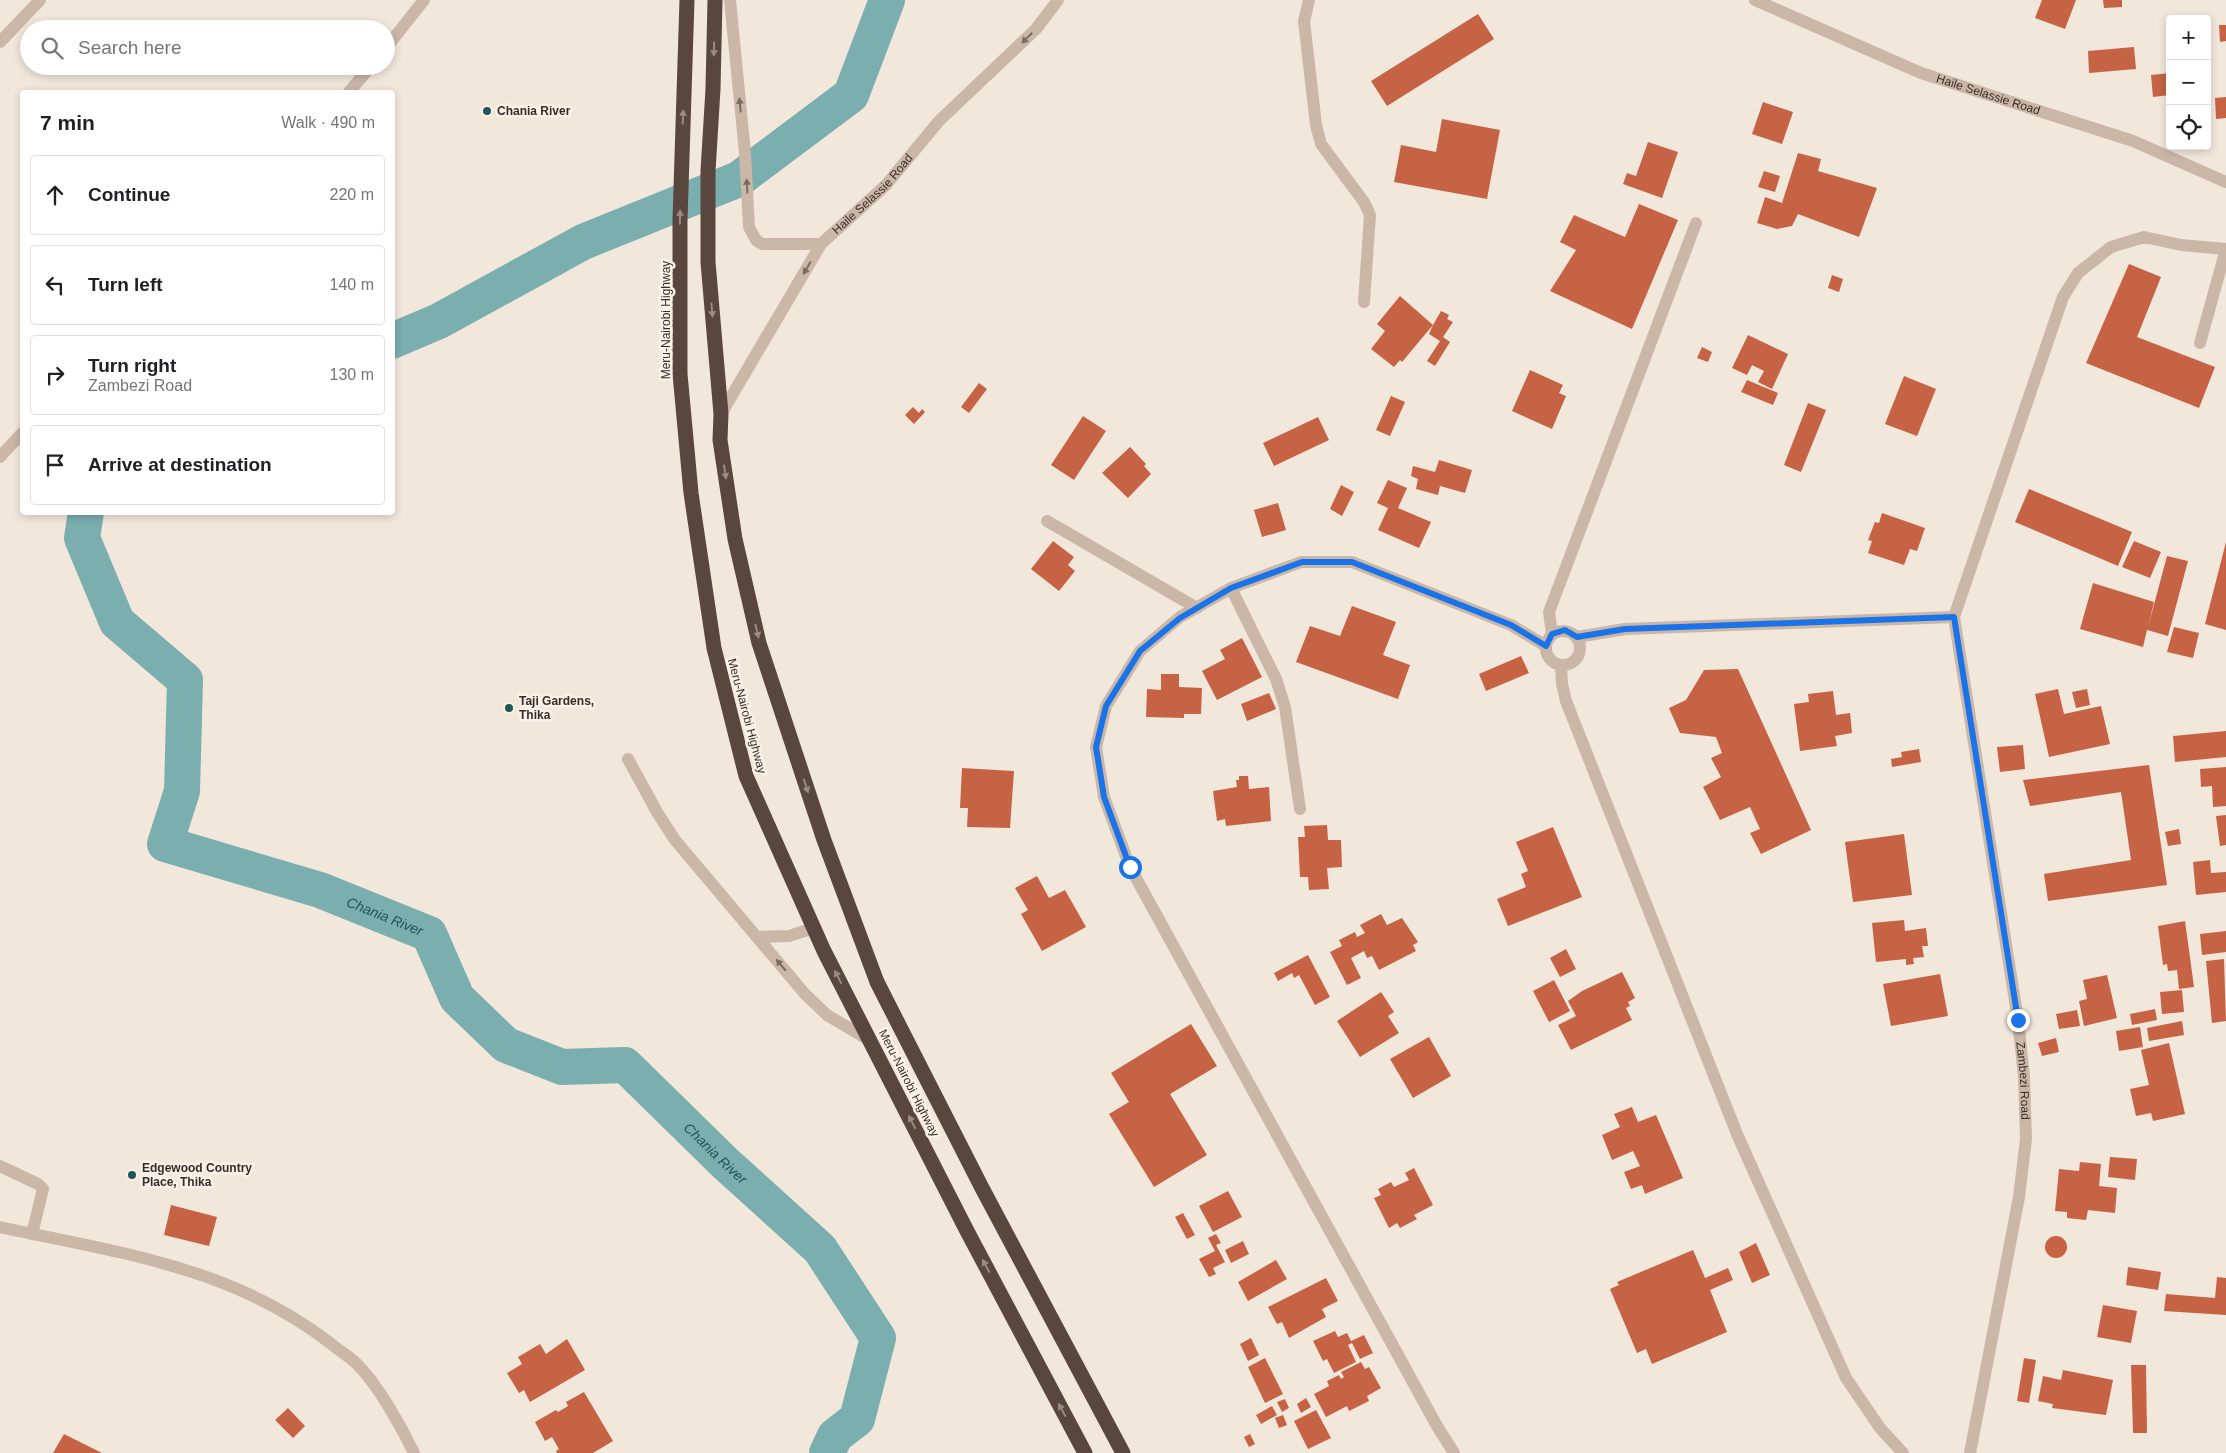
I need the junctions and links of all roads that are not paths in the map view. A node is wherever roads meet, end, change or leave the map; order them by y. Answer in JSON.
{"nodes":[{"id":1,"x":40,"y":0,"type":"edge"},
{"id":2,"x":424,"y":0,"type":"edge"},
{"id":3,"x":687,"y":0,"type":"edge"},
{"id":4,"x":715,"y":0,"type":"edge"},
{"id":5,"x":730,"y":0,"type":"edge"},
{"id":6,"x":1058,"y":0,"type":"edge"},
{"id":7,"x":1309,"y":0,"type":"edge"},
{"id":8,"x":1755,"y":0,"type":"edge"},
{"id":9,"x":21,"y":20,"type":"edge"},
{"id":10,"x":20,"y":21,"type":"edge"},
{"id":11,"x":395,"y":37,"type":"edge"},
{"id":12,"x":0,"y":42,"type":"edge"},
{"id":13,"x":363,"y":75,"type":"edge"},
{"id":14,"x":351,"y":90,"type":"edge"},
{"id":15,"x":2226,"y":182,"type":"edge"},
{"id":16,"x":1696,"y":223,"type":"dead end"},
{"id":17,"x":821,"y":244,"type":"junction"},
{"id":18,"x":2226,"y":249,"type":"edge"},
{"id":19,"x":1364,"y":302,"type":"dead end"},
{"id":20,"x":2200,"y":343,"type":"dead end"},
{"id":21,"x":721,"y":414,"type":"junction"},
{"id":22,"x":20,"y":435,"type":"edge"},
{"id":23,"x":0,"y":457,"type":"edge"},
{"id":24,"x":1046,"y":521,"type":"dead end"},
{"id":25,"x":1231,"y":588,"type":"junction"},
{"id":26,"x":1197,"y":608,"type":"junction"},
{"id":27,"x":1954,"y":617,"type":"junction"},
{"id":28,"x":1552,"y":634,"type":"junction"},
{"id":29,"x":1577,"y":637,"type":"junction"},
{"id":30,"x":1546,"y":646,"type":"junction"},
{"id":31,"x":1561,"y":666,"type":"junction"},
{"id":32,"x":628,"y":759,"type":"dead end"},
{"id":33,"x":1300,"y":809,"type":"dead end"},
{"id":34,"x":814,"y":928,"type":"junction"},
{"id":35,"x":757,"y":937,"type":"junction"},
{"id":36,"x":870,"y":1041,"type":"junction"},
{"id":37,"x":0,"y":1166,"type":"edge"},
{"id":38,"x":0,"y":1227,"type":"edge"},
{"id":39,"x":32,"y":1234,"type":"junction"},
{"id":40,"x":414,"y":1453,"type":"edge"},
{"id":41,"x":1085,"y":1453,"type":"edge"},
{"id":42,"x":1123,"y":1453,"type":"edge"},
{"id":43,"x":1454,"y":1453,"type":"edge"},
{"id":44,"x":1903,"y":1453,"type":"edge"},
{"id":45,"x":1970,"y":1453,"type":"edge"}],
"edges":[{"from":1,"to":9,"type":"street"},
{"from":2,"to":11,"type":"street"},
{"from":34,"to":3,"type":"highway","name":"Meru-Nairobi Highway","one_way":true},
{"from":4,"to":21,"type":"highway","name":"Meru-Nairobi Highway","one_way":true},
{"from":17,"to":5,"type":"street","one_way":true},
{"from":6,"to":17,"type":"street","name":"Haile Selassie Road","one_way":true},
{"from":7,"to":19,"type":"street"},
{"from":8,"to":15,"type":"street","name":"Haile Selassie Road"},
{"from":10,"to":12,"type":"street"},
{"from":13,"to":14,"type":"street"},
{"from":16,"to":28,"type":"street"},
{"from":17,"to":21,"type":"street","name":"Haile Selassie Road","one_way":true},
{"from":18,"to":20,"type":"street"},
{"from":18,"to":27,"type":"street"},
{"from":21,"to":42,"type":"highway","name":"Meru-Nairobi Highway","one_way":true},
{"from":22,"to":23,"type":"street"},
{"from":24,"to":26,"type":"street"},
{"from":25,"to":26,"type":"street"},
{"from":25,"to":30,"type":"street"},
{"from":25,"to":33,"type":"street"},
{"from":26,"to":43,"type":"street"},
{"from":27,"to":29,"type":"street"},
{"from":27,"to":45,"type":"street","name":"Zambezi Road"},
{"from":28,"to":29,"type":"street"},
{"from":28,"to":30,"type":"street"},
{"from":29,"to":31,"type":"street"},
{"from":30,"to":31,"type":"street"},
{"from":31,"to":44,"type":"street"},
{"from":32,"to":35,"type":"street"},
{"from":34,"to":35,"type":"street"},
{"from":36,"to":34,"type":"highway","name":"Meru-Nairobi Highway","one_way":true},
{"from":36,"to":35,"type":"street","one_way":true},
{"from":41,"to":36,"type":"highway","name":"Meru-Nairobi Highway","one_way":true},
{"from":37,"to":39,"type":"street"},
{"from":38,"to":39,"type":"street"},
{"from":39,"to":40,"type":"street"}]}
